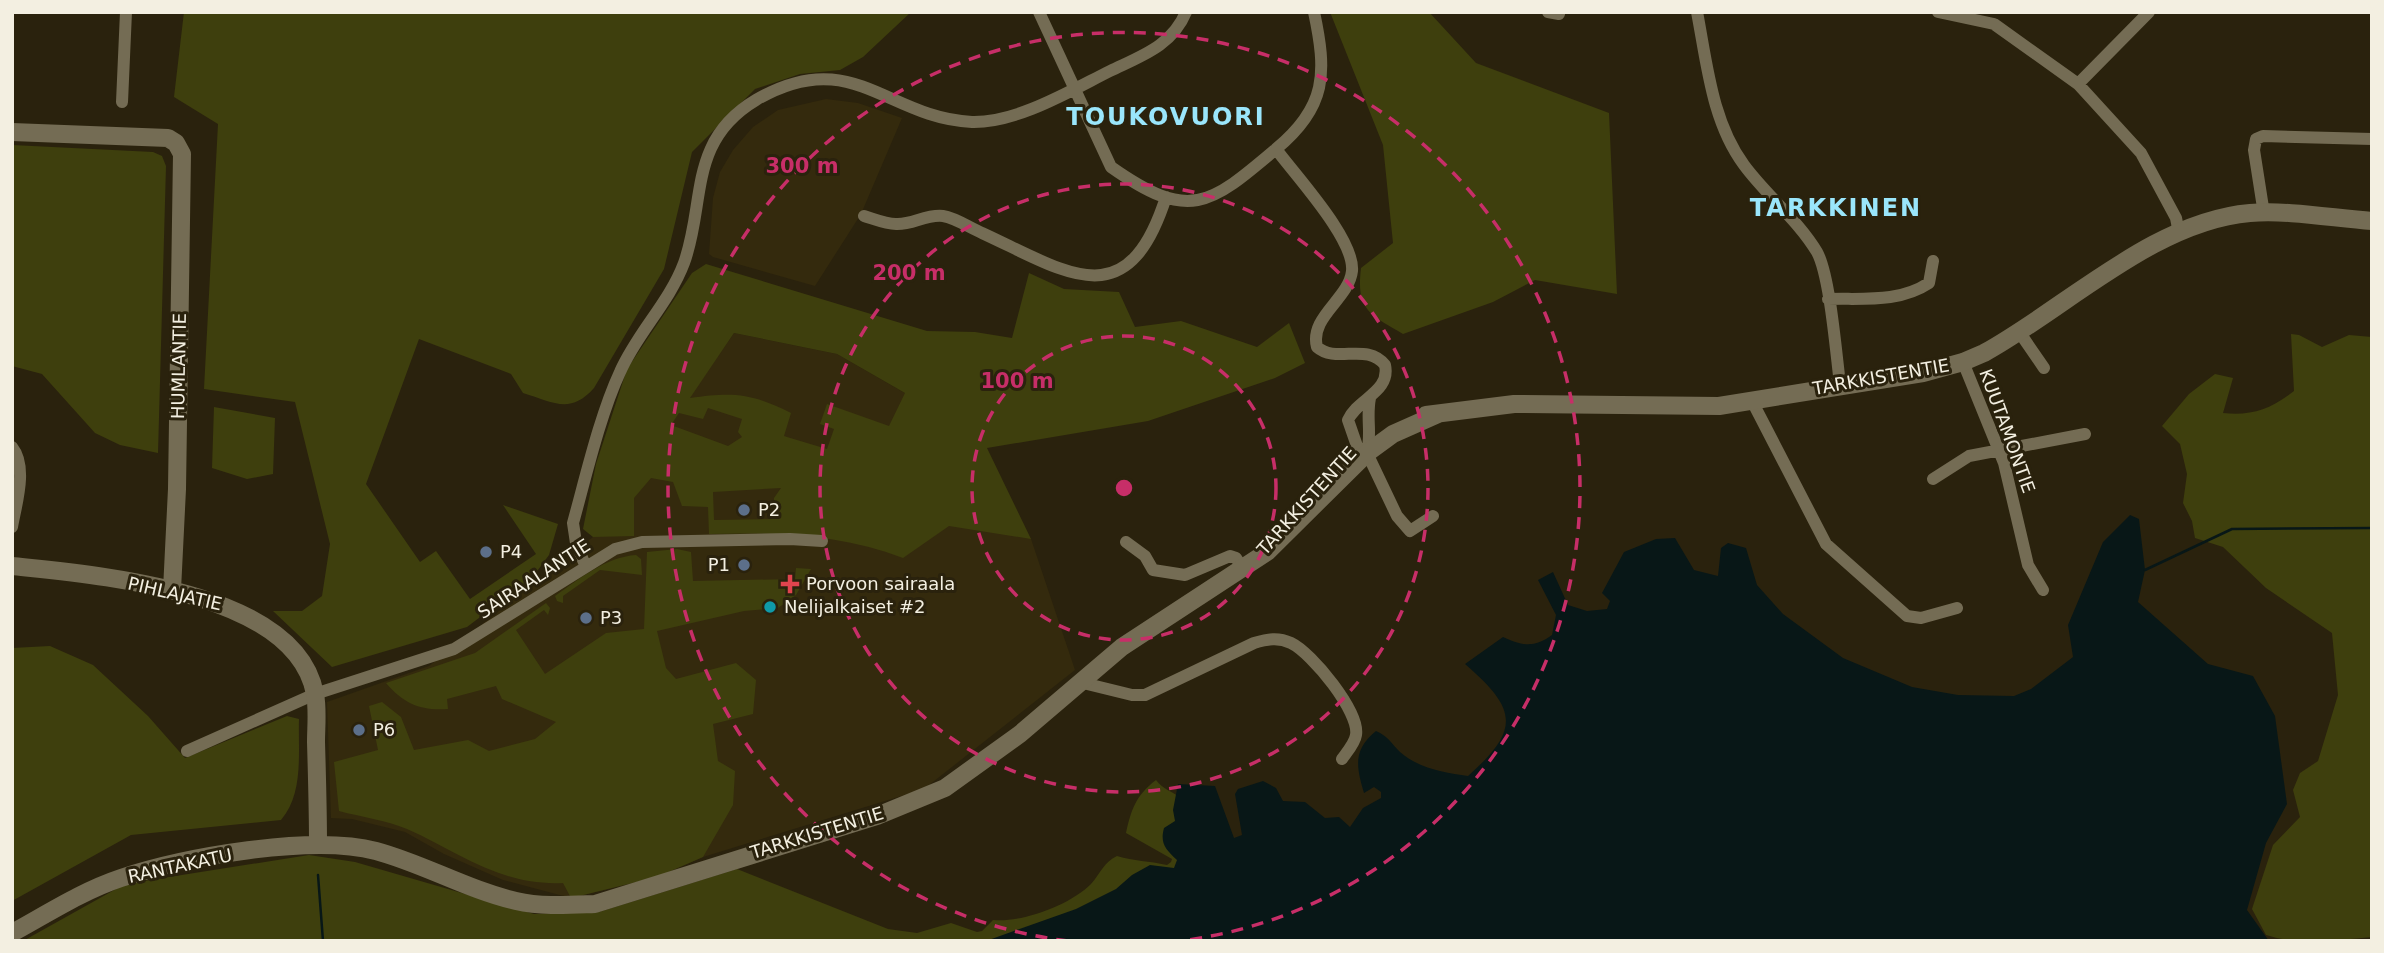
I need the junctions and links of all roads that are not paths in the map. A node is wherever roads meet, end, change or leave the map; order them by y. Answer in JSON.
{"nodes":[{"id":1,"x":126,"y":12,"type":"edge"},
{"id":2,"x":1039,"y":12,"type":"edge"},
{"id":3,"x":1186,"y":12,"type":"edge"},
{"id":4,"x":1314,"y":12,"type":"edge"},
{"id":5,"x":1697,"y":12,"type":"edge"},
{"id":6,"x":1938,"y":12,"type":"edge"},
{"id":7,"x":2149,"y":12,"type":"edge"},
{"id":8,"x":2078,"y":84,"type":"junction"},
{"id":9,"x":1075,"y":88,"type":"junction"},
{"id":10,"x":122,"y":102,"type":"dead end"},
{"id":11,"x":12,"y":132,"type":"edge"},
{"id":12,"x":2372,"y":139,"type":"edge"},
{"id":13,"x":1276,"y":149,"type":"junction"},
{"id":14,"x":1166,"y":197,"type":"junction"},
{"id":15,"x":2264,"y":214,"type":"junction"},
{"id":16,"x":864,"y":216,"type":"dead end"},
{"id":17,"x":2372,"y":221,"type":"edge"},
{"id":18,"x":2179,"y":233,"type":"junction"},
{"id":19,"x":1933,"y":261,"type":"dead end"},
{"id":20,"x":1828,"y":299,"type":"junction"},
{"id":21,"x":2020,"y":332,"type":"junction"},
{"id":22,"x":1964,"y":362,"type":"junction"},
{"id":23,"x":2044,"y":368,"type":"dead end"},
{"id":24,"x":1840,"y":384,"type":"junction"},
{"id":25,"x":1370,"y":398,"type":"junction"},
{"id":26,"x":1752,"y":401,"type":"junction"},
{"id":27,"x":2085,"y":433,"type":"dead end"},
{"id":28,"x":1365,"y":444,"type":"junction"},
{"id":29,"x":12,"y":447,"type":"edge"},
{"id":30,"x":1997,"y":449,"type":"junction"},
{"id":31,"x":1933,"y":479,"type":"dead end"},
{"id":32,"x":1433,"y":516,"type":"dead end"},
{"id":33,"x":12,"y":527,"type":"edge"},
{"id":34,"x":822,"y":541,"type":"dead end"},
{"id":35,"x":1126,"y":542,"type":"dead end"},
{"id":36,"x":1248,"y":564,"type":"junction"},
{"id":37,"x":585,"y":565,"type":"junction"},
{"id":38,"x":12,"y":566,"type":"edge"},
{"id":39,"x":172,"y":590,"type":"junction"},
{"id":40,"x":2043,"y":590,"type":"dead end"},
{"id":41,"x":1957,"y":608,"type":"dead end"},
{"id":42,"x":1079,"y":682,"type":"junction"},
{"id":43,"x":315,"y":694,"type":"junction"},
{"id":44,"x":187,"y":751,"type":"dead end"},
{"id":45,"x":1342,"y":759,"type":"dead end"},
{"id":46,"x":318,"y":844,"type":"junction"},
{"id":47,"x":12,"y":933,"type":"edge"}],
"edges":[{"from":1,"to":10,"type":"street"},
{"from":2,"to":9,"type":"street"},
{"from":3,"to":9,"type":"street"},
{"from":4,"to":13,"type":"street"},
{"from":5,"to":20,"type":"street"},
{"from":6,"to":8,"type":"street"},
{"from":7,"to":8,"type":"street"},
{"from":8,"to":18,"type":"street"},
{"from":9,"to":14,"type":"street"},
{"from":9,"to":37,"type":"street"},
{"from":11,"to":39,"type":"street","name":"HUMLANTIE"},
{"from":12,"to":15,"type":"street"},
{"from":13,"to":14,"type":"street"},
{"from":13,"to":25,"type":"street"},
{"from":14,"to":16,"type":"street"},
{"from":15,"to":17,"type":"street","name":"TARKKISTENTIE"},
{"from":15,"to":18,"type":"street","name":"TARKKISTENTIE"},
{"from":18,"to":21,"type":"street","name":"TARKKISTENTIE"},
{"from":19,"to":20,"type":"street"},
{"from":20,"to":24,"type":"street"},
{"from":21,"to":22,"type":"street","name":"TARKKISTENTIE"},
{"from":21,"to":23,"type":"street"},
{"from":22,"to":24,"type":"street","name":"TARKKISTENTIE"},
{"from":22,"to":30,"type":"street","name":"KUUTAMONTIE"},
{"from":24,"to":26,"type":"street","name":"TARKKISTENTIE"},
{"from":25,"to":28,"type":"street"},
{"from":25,"to":28,"type":"street"},
{"from":26,"to":28,"type":"street","name":"TARKKISTENTIE"},
{"from":26,"to":41,"type":"street"},
{"from":27,"to":30,"type":"street"},
{"from":28,"to":32,"type":"street"},
{"from":28,"to":36,"type":"street","name":"TARKKISTENTIE"},
{"from":29,"to":33,"type":"street"},
{"from":30,"to":31,"type":"street"},
{"from":30,"to":40,"type":"street","name":"KUUTAMONTIE"},
{"from":34,"to":37,"type":"street","name":"SAIRAALANTIE"},
{"from":35,"to":36,"type":"street"},
{"from":36,"to":42,"type":"street","name":"TARKKISTENTIE"},
{"from":37,"to":43,"type":"street","name":"SAIRAALANTIE"},
{"from":38,"to":39,"type":"street","name":"PIHLAJATIE"},
{"from":39,"to":43,"type":"street","name":"PIHLAJATIE"},
{"from":42,"to":45,"type":"street"},
{"from":42,"to":46,"type":"street","name":"TARKKISTENTIE"},
{"from":43,"to":44,"type":"street","name":"SAIRAALANTIE"},
{"from":43,"to":46,"type":"street","name":"PIHLAJATIE"},
{"from":46,"to":47,"type":"street","name":"RANTAKATU"}]}
